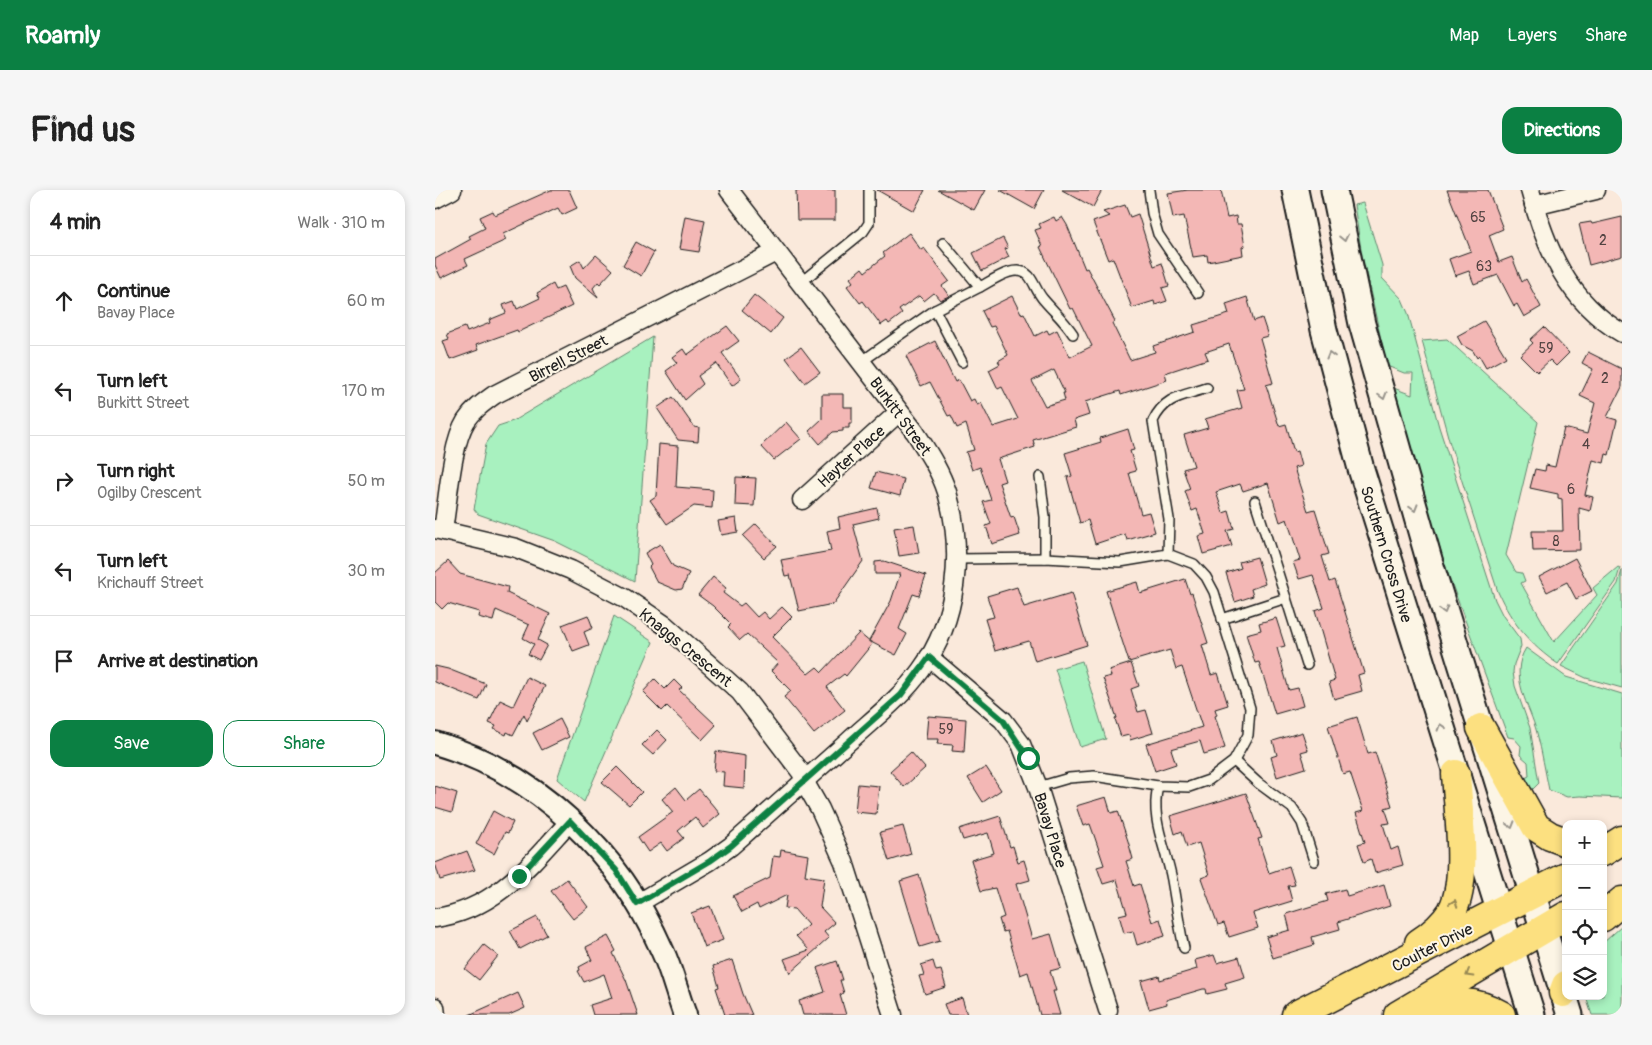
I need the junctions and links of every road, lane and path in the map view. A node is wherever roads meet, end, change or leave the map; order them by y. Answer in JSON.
{"nodes":[{"id":1,"x":452,"y":190,"type":"edge"},
{"id":2,"x":729,"y":190,"type":"edge"},
{"id":3,"x":869,"y":190,"type":"edge"},
{"id":4,"x":1149,"y":190,"type":"edge"},
{"id":5,"x":1295,"y":190,"type":"edge"},
{"id":6,"x":1334,"y":190,"type":"edge"},
{"id":7,"x":1596,"y":190,"type":"edge"},
{"id":8,"x":1532,"y":197,"type":"edge"},
{"id":9,"x":435,"y":199,"type":"edge"},
{"id":10,"x":943,"y":243,"type":"dead end"},
{"id":11,"x":776,"y":252,"type":"junction"},
{"id":12,"x":800,"y":283,"type":"junction"},
{"id":13,"x":980,"y":287,"type":"junction"},
{"id":14,"x":1198,"y":294,"type":"dead end"},
{"id":15,"x":935,"y":310,"type":"junction"},
{"id":16,"x":1622,"y":333,"type":"edge"},
{"id":17,"x":1073,"y":334,"type":"dead end"},
{"id":18,"x":861,"y":362,"type":"junction"},
{"id":19,"x":962,"y":362,"type":"dead end"},
{"id":20,"x":1207,"y":388,"type":"dead end"},
{"id":21,"x":899,"y":412,"type":"junction"},
{"id":22,"x":1040,"y":477,"type":"dead end"},
{"id":23,"x":802,"y":500,"type":"dead end"},
{"id":24,"x":1255,"y":502,"type":"dead end"},
{"id":25,"x":439,"y":530,"type":"edge"},
{"id":26,"x":1168,"y":554,"type":"junction"},
{"id":27,"x":1045,"y":558,"type":"junction"},
{"id":28,"x":957,"y":559,"type":"junction"},
{"id":29,"x":1430,"y":563,"type":"junction"},
{"id":30,"x":1395,"y":576,"type":"junction"},
{"id":31,"x":1286,"y":598,"type":"junction"},
{"id":32,"x":1222,"y":619,"type":"junction"},
{"id":33,"x":929,"y":657,"type":"junction"},
{"id":34,"x":1307,"y":665,"type":"dead end"},
{"id":35,"x":1481,"y":728,"type":"junction"},
{"id":36,"x":435,"y":743,"type":"edge"},
{"id":37,"x":1234,"y":761,"type":"junction"},
{"id":38,"x":1456,"y":774,"type":"junction"},
{"id":39,"x":804,"y":781,"type":"junction"},
{"id":40,"x":1158,"y":786,"type":"junction"},
{"id":41,"x":1038,"y":787,"type":"junction"},
{"id":42,"x":570,"y":821,"type":"junction"},
{"id":43,"x":1622,"y":833,"type":"edge"},
{"id":44,"x":1607,"y":836,"type":"edge"},
{"id":45,"x":1562,"y":840,"type":"edge"},
{"id":46,"x":1622,"y":840,"type":"edge"},
{"id":47,"x":1607,"y":849,"type":"edge"},
{"id":48,"x":1314,"y":861,"type":"dead end"},
{"id":49,"x":1562,"y":879,"type":"edge"},
{"id":50,"x":1622,"y":884,"type":"edge"},
{"id":51,"x":1607,"y":893,"type":"edge"},
{"id":52,"x":1533,"y":895,"type":"junction"},
{"id":53,"x":1622,"y":901,"type":"edge"},
{"id":54,"x":637,"y":904,"type":"junction"},
{"id":55,"x":1500,"y":912,"type":"junction"},
{"id":56,"x":1607,"y":914,"type":"edge"},
{"id":57,"x":435,"y":918,"type":"edge"},
{"id":58,"x":1555,"y":923,"type":"edge"},
{"id":59,"x":1184,"y":948,"type":"dead end"},
{"id":60,"x":1511,"y":950,"type":"junction"},
{"id":61,"x":1562,"y":971,"type":"edge"},
{"id":62,"x":1351,"y":988,"type":"junction"},
{"id":63,"x":435,"y":1007,"type":"edge"},
{"id":64,"x":1108,"y":1010,"type":"dead end"},
{"id":65,"x":1400,"y":1014,"type":"edge"},
{"id":66,"x":436,"y":1015,"type":"edge"},
{"id":67,"x":685,"y":1015,"type":"edge"},
{"id":68,"x":893,"y":1015,"type":"edge"},
{"id":69,"x":1296,"y":1015,"type":"edge"},
{"id":70,"x":1501,"y":1015,"type":"edge"},
{"id":71,"x":1532,"y":1015,"type":"edge"}],
"edges":[{"from":1,"to":9,"type":"street"},
{"from":2,"to":11,"type":"street","name":"Burkitt Street"},
{"from":3,"to":12,"type":"lane"},
{"from":4,"to":14,"type":"lane"},
{"from":30,"to":5,"type":"main road","name":"Southern Cross Drive","one_way":true},
{"from":6,"to":29,"type":"main road","one_way":true},
{"from":7,"to":8,"type":"street"},
{"from":8,"to":16,"type":"street"},
{"from":10,"to":13,"type":"lane"},
{"from":11,"to":12,"type":"street","name":"Burkitt Street"},
{"from":11,"to":25,"type":"street","name":"Birrell Street"},
{"from":12,"to":18,"type":"street","name":"Burkitt Street"},
{"from":13,"to":15,"type":"lane"},
{"from":13,"to":17,"type":"lane"},
{"from":15,"to":18,"type":"lane"},
{"from":15,"to":19,"type":"lane"},
{"from":18,"to":21,"type":"street","name":"Burkitt Street"},
{"from":20,"to":26,"type":"lane"},
{"from":21,"to":23,"type":"street","name":"Hayter Place"},
{"from":21,"to":28,"type":"street","name":"Burkitt Street"},
{"from":22,"to":27,"type":"lane"},
{"from":24,"to":31,"type":"lane"},
{"from":25,"to":39,"type":"street","name":"Knaggs Crescent"},
{"from":26,"to":27,"type":"lane"},
{"from":26,"to":32,"type":"lane"},
{"from":27,"to":28,"type":"lane"},
{"from":28,"to":33,"type":"street","name":"Burkitt Street"},
{"from":29,"to":30,"type":"main road"},
{"from":29,"to":35,"type":"main road","one_way":true},
{"from":38,"to":30,"type":"main road","name":"Southern Cross Drive","one_way":true},
{"from":31,"to":32,"type":"lane"},
{"from":31,"to":34,"type":"lane"},
{"from":32,"to":37,"type":"lane"},
{"from":33,"to":39,"type":"street","name":"Burkitt Street"},
{"from":33,"to":41,"type":"street","name":"Bavay Place"},
{"from":35,"to":45,"type":"main road"},
{"from":35,"to":52,"type":"main road","one_way":true},
{"from":36,"to":42,"type":"street"},
{"from":37,"to":40,"type":"lane"},
{"from":37,"to":48,"type":"lane"},
{"from":38,"to":55,"type":"main road","name":"Southern Cross Drive"},
{"from":62,"to":38,"type":"main road","one_way":true},
{"from":39,"to":54,"type":"street","name":"Burkitt Street"},
{"from":39,"to":68,"type":"street","name":"Knaggs Crescent"},
{"from":40,"to":41,"type":"lane"},
{"from":40,"to":59,"type":"lane"},
{"from":41,"to":64,"type":"street","name":"Bavay Place"},
{"from":42,"to":54,"type":"street"},
{"from":42,"to":57,"type":"street"},
{"from":43,"to":44,"type":"main road"},
{"from":46,"to":47,"type":"main road"},
{"from":49,"to":52,"type":"main road","name":"Coulter Drive"},
{"from":50,"to":51,"type":"main road"},
{"from":52,"to":55,"type":"main road","name":"Coulter Drive"},
{"from":52,"to":58,"type":"main road"},
{"from":53,"to":56,"type":"main road"},
{"from":54,"to":67,"type":"street"},
{"from":55,"to":60,"type":"main road","name":"Southern Cross Drive"},
{"from":55,"to":62,"type":"main road","name":"Coulter Drive"},
{"from":58,"to":60,"type":"main road"},
{"from":58,"to":61,"type":"main road"},
{"from":60,"to":65,"type":"main road","one_way":true},
{"from":60,"to":71,"type":"main road","name":"Southern Cross Drive"},
{"from":62,"to":69,"type":"main road","name":"Coulter Drive"},
{"from":63,"to":66,"type":"street"},
{"from":65,"to":70,"type":"main road"}]}
